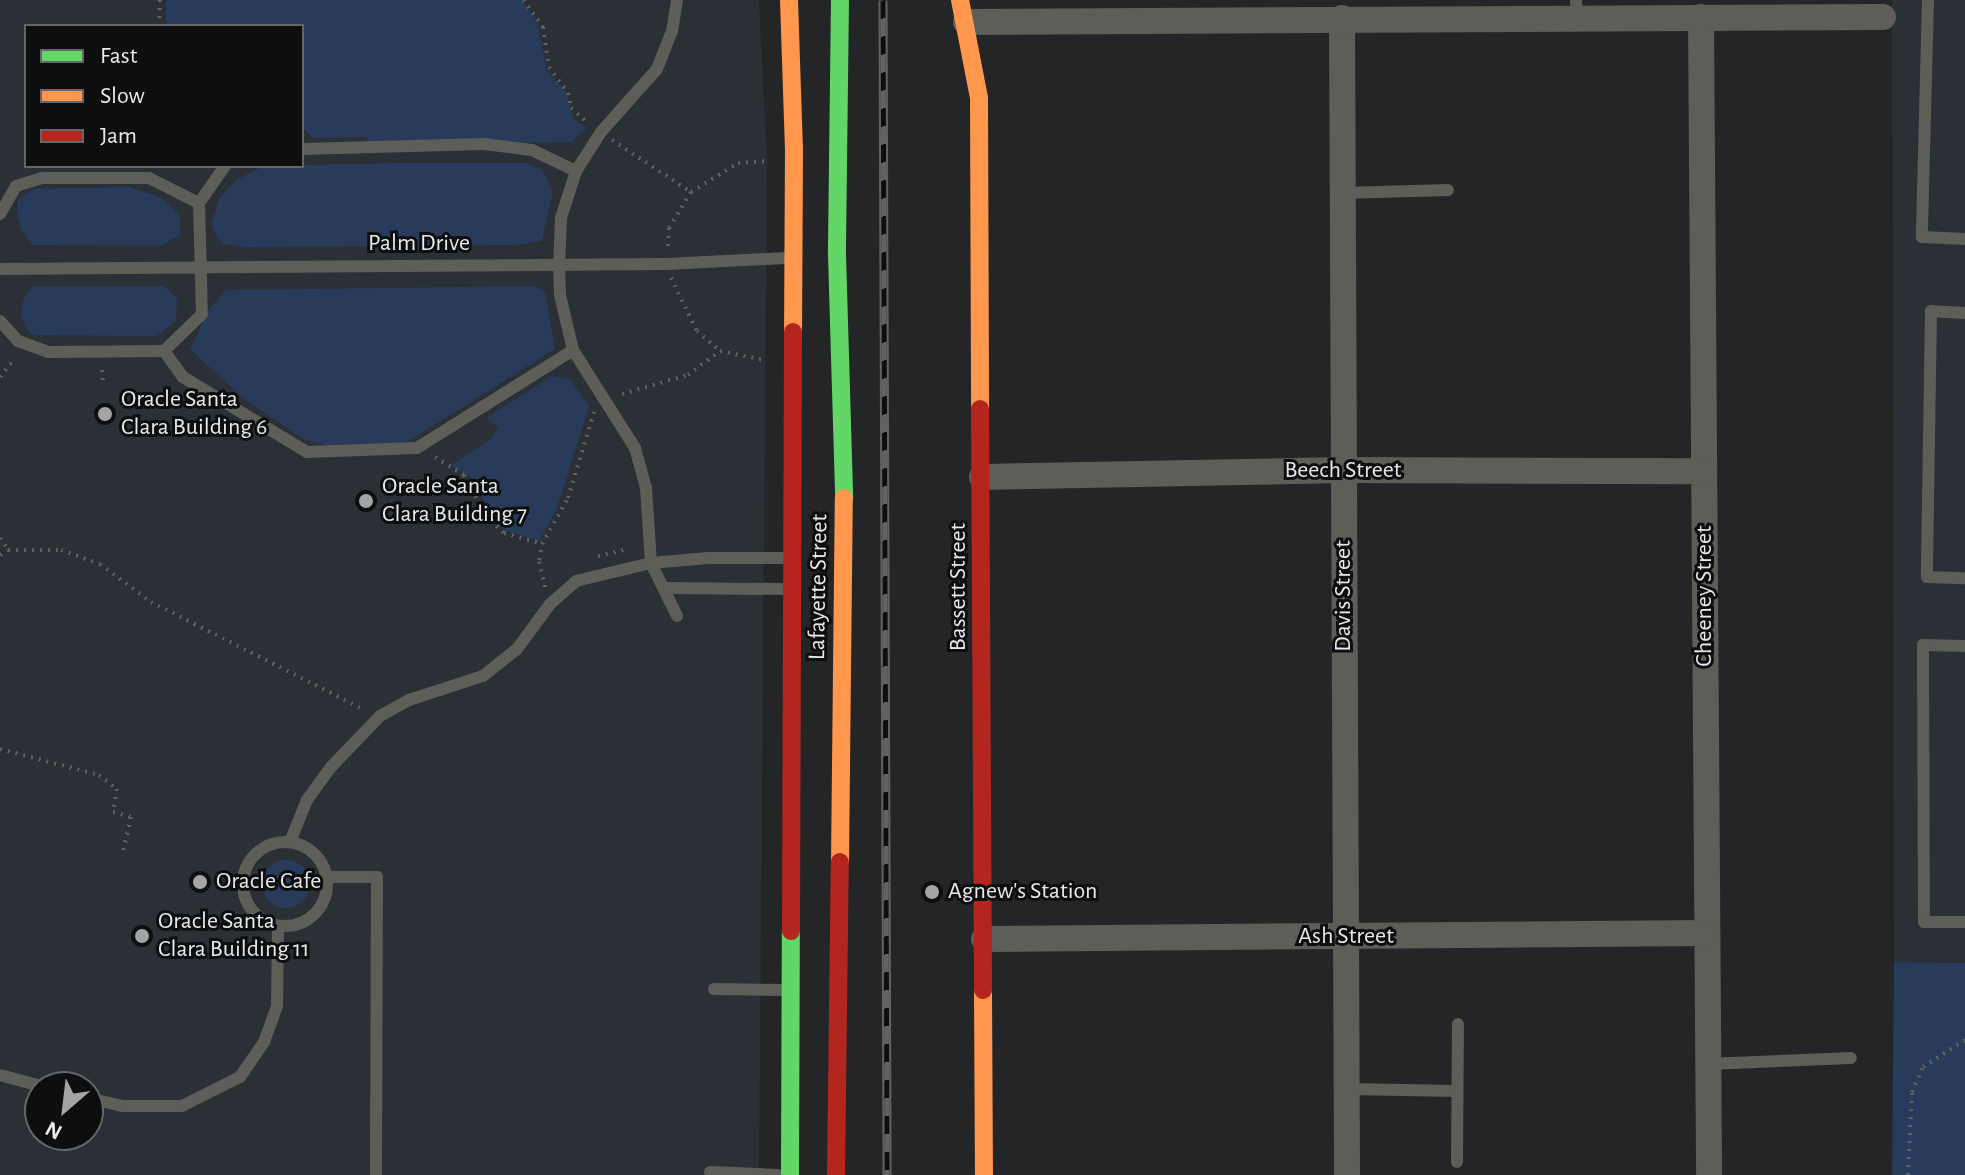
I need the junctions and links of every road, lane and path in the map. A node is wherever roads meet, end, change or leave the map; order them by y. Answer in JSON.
{"nodes":[{"id":1,"x":160,"y":0,"type":"edge"},
{"id":2,"x":523,"y":0,"type":"edge"},
{"id":3,"x":677,"y":0,"type":"edge"},
{"id":4,"x":789,"y":0,"type":"edge"},
{"id":5,"x":840,"y":0,"type":"edge"},
{"id":6,"x":1928,"y":0,"type":"edge"},
{"id":7,"x":1576,"y":9,"type":"edge"},
{"id":8,"x":963,"y":11,"type":"edge"},
{"id":9,"x":1701,"y":17,"type":"junction"},
{"id":10,"x":1883,"y":17,"type":"dead end"},
{"id":11,"x":1342,"y":18,"type":"junction"},
{"id":12,"x":159,"y":24,"type":"edge"},
{"id":13,"x":601,"y":132,"type":"junction"},
{"id":14,"x":304,"y":149,"type":"edge"},
{"id":15,"x":224,"y":168,"type":"edge"},
{"id":16,"x":576,"y":171,"type":"junction"},
{"id":17,"x":1448,"y":190,"type":"dead end"},
{"id":18,"x":691,"y":192,"type":"dead end"},
{"id":19,"x":1343,"y":193,"type":"junction"},
{"id":20,"x":199,"y":203,"type":"junction"},
{"id":21,"x":0,"y":214,"type":"edge"},
{"id":22,"x":1965,"y":239,"type":"edge"},
{"id":23,"x":801,"y":258,"type":"junction"},
{"id":24,"x":559,"y":265,"type":"junction"},
{"id":25,"x":200,"y":268,"type":"junction"},
{"id":26,"x":0,"y":269,"type":"edge"},
{"id":27,"x":1965,"y":313,"type":"edge"},
{"id":28,"x":0,"y":321,"type":"edge"},
{"id":29,"x":573,"y":350,"type":"junction"},
{"id":30,"x":164,"y":351,"type":"junction"},
{"id":31,"x":720,"y":351,"type":"dead end"},
{"id":32,"x":14,"y":359,"type":"dead end"},
{"id":33,"x":0,"y":377,"type":"edge"},
{"id":34,"x":609,"y":402,"type":"junction"},
{"id":35,"x":417,"y":448,"type":"junction"},
{"id":36,"x":1344,"y":470,"type":"junction"},
{"id":37,"x":1704,"y":471,"type":"junction"},
{"id":38,"x":982,"y":477,"type":"junction"},
{"id":39,"x":0,"y":538,"type":"edge"},
{"id":40,"x":542,"y":544,"type":"junction"},
{"id":41,"x":8,"y":550,"type":"junction"},
{"id":42,"x":0,"y":555,"type":"edge"},
{"id":43,"x":794,"y":558,"type":"junction"},
{"id":44,"x":651,"y":563,"type":"junction"},
{"id":45,"x":1965,"y":578,"type":"edge"},
{"id":46,"x":663,"y":588,"type":"junction"},
{"id":47,"x":793,"y":589,"type":"junction"},
{"id":48,"x":550,"y":604,"type":"junction"},
{"id":49,"x":677,"y":616,"type":"dead end"},
{"id":50,"x":1965,"y":646,"type":"edge"},
{"id":51,"x":380,"y":716,"type":"junction"},
{"id":52,"x":0,"y":749,"type":"edge"},
{"id":53,"x":290,"y":842,"type":"junction"},
{"id":54,"x":122,"y":856,"type":"dead end"},
{"id":55,"x":327,"y":877,"type":"junction"},
{"id":56,"x":1965,"y":922,"type":"edge"},
{"id":57,"x":278,"y":926,"type":"junction"},
{"id":58,"x":1707,"y":933,"type":"junction"},
{"id":59,"x":1346,"y":937,"type":"junction"},
{"id":60,"x":984,"y":939,"type":"junction"},
{"id":61,"x":714,"y":989,"type":"dead end"},
{"id":62,"x":791,"y":990,"type":"junction"},
{"id":63,"x":1458,"y":1024,"type":"dead end"},
{"id":64,"x":1965,"y":1040,"type":"edge"},
{"id":65,"x":1851,"y":1058,"type":"dead end"},
{"id":66,"x":1708,"y":1064,"type":"junction"},
{"id":67,"x":0,"y":1075,"type":"edge"},
{"id":68,"x":24,"y":1081,"type":"edge"},
{"id":69,"x":1347,"y":1089,"type":"junction"},
{"id":70,"x":1457,"y":1091,"type":"junction"},
{"id":71,"x":104,"y":1102,"type":"edge"},
{"id":72,"x":1457,"y":1162,"type":"dead end"},
{"id":73,"x":710,"y":1172,"type":"dead end"},
{"id":74,"x":376,"y":1175,"type":"edge"},
{"id":75,"x":778,"y":1175,"type":"edge"},
{"id":76,"x":790,"y":1175,"type":"edge"},
{"id":77,"x":836,"y":1175,"type":"edge"},
{"id":78,"x":984,"y":1175,"type":"edge"},
{"id":79,"x":1347,"y":1175,"type":"edge"},
{"id":80,"x":1709,"y":1175,"type":"edge"},
{"id":81,"x":1908,"y":1175,"type":"edge"}],
"edges":[{"from":1,"to":12,"type":"path"},
{"from":2,"to":13,"type":"path"},
{"from":3,"to":13,"type":"lane"},
{"from":4,"to":23,"type":"main road","name":"Lafayette Street"},
{"from":5,"to":77,"type":"main road","name":"Lafayette Street"},
{"from":6,"to":22,"type":"lane"},
{"from":7,"to":9,"type":"street"},
{"from":7,"to":11,"type":"street"},
{"from":8,"to":11,"type":"street"},
{"from":8,"to":38,"type":"main road","name":"Bassett Street"},
{"from":9,"to":10,"type":"street"},
{"from":9,"to":37,"type":"street","name":"Cheeney Street"},
{"from":11,"to":19,"type":"street","name":"Davis Street"},
{"from":13,"to":16,"type":"lane"},
{"from":13,"to":18,"type":"path"},
{"from":14,"to":16,"type":"lane"},
{"from":15,"to":20,"type":"lane"},
{"from":16,"to":24,"type":"lane"},
{"from":17,"to":19,"type":"lane"},
{"from":19,"to":36,"type":"street","name":"Davis Street"},
{"from":20,"to":21,"type":"lane"},
{"from":20,"to":25,"type":"lane"},
{"from":23,"to":24,"type":"lane","name":"Palm Drive"},
{"from":23,"to":43,"type":"main road","name":"Lafayette Street"},
{"from":24,"to":25,"type":"lane","name":"Palm Drive"},
{"from":24,"to":29,"type":"lane"},
{"from":25,"to":26,"type":"lane","name":"Palm Drive"},
{"from":25,"to":30,"type":"lane"},
{"from":27,"to":45,"type":"lane"},
{"from":28,"to":30,"type":"lane"},
{"from":29,"to":34,"type":"lane"},
{"from":29,"to":35,"type":"lane"},
{"from":30,"to":35,"type":"lane"},
{"from":31,"to":34,"type":"path"},
{"from":32,"to":33,"type":"path"},
{"from":34,"to":40,"type":"path"},
{"from":34,"to":44,"type":"lane"},
{"from":35,"to":40,"type":"path"},
{"from":36,"to":37,"type":"street","name":"Beech Street"},
{"from":36,"to":38,"type":"street","name":"Beech Street"},
{"from":36,"to":59,"type":"street","name":"Davis Street"},
{"from":37,"to":58,"type":"street","name":"Cheeney Street"},
{"from":38,"to":60,"type":"main road","name":"Bassett Street"},
{"from":39,"to":41,"type":"path"},
{"from":40,"to":48,"type":"path"},
{"from":41,"to":42,"type":"path"},
{"from":41,"to":51,"type":"path"},
{"from":43,"to":44,"type":"lane"},
{"from":43,"to":47,"type":"main road","name":"Lafayette Street"},
{"from":44,"to":46,"type":"lane"},
{"from":44,"to":48,"type":"lane"},
{"from":46,"to":47,"type":"lane"},
{"from":46,"to":49,"type":"lane"},
{"from":47,"to":62,"type":"main road","name":"Lafayette Street"},
{"from":48,"to":51,"type":"lane"},
{"from":50,"to":56,"type":"lane"},
{"from":51,"to":53,"type":"lane"},
{"from":52,"to":54,"type":"path"},
{"from":53,"to":55,"type":"lane"},
{"from":53,"to":57,"type":"lane"},
{"from":55,"to":57,"type":"lane"},
{"from":55,"to":74,"type":"lane"},
{"from":57,"to":71,"type":"lane"},
{"from":58,"to":59,"type":"street","name":"Ash Street"},
{"from":58,"to":66,"type":"street","name":"Cheeney Street"},
{"from":59,"to":60,"type":"street","name":"Ash Street"},
{"from":59,"to":69,"type":"street","name":"Davis Street"},
{"from":60,"to":78,"type":"main road","name":"Bassett Street"},
{"from":61,"to":62,"type":"lane"},
{"from":62,"to":76,"type":"main road","name":"Lafayette Street"},
{"from":63,"to":70,"type":"lane"},
{"from":64,"to":81,"type":"path"},
{"from":65,"to":66,"type":"lane"},
{"from":66,"to":80,"type":"street","name":"Cheeney Street"},
{"from":67,"to":68,"type":"lane"},
{"from":69,"to":70,"type":"lane"},
{"from":69,"to":79,"type":"street","name":"Davis Street"},
{"from":70,"to":72,"type":"lane"},
{"from":73,"to":75,"type":"lane"}]}
